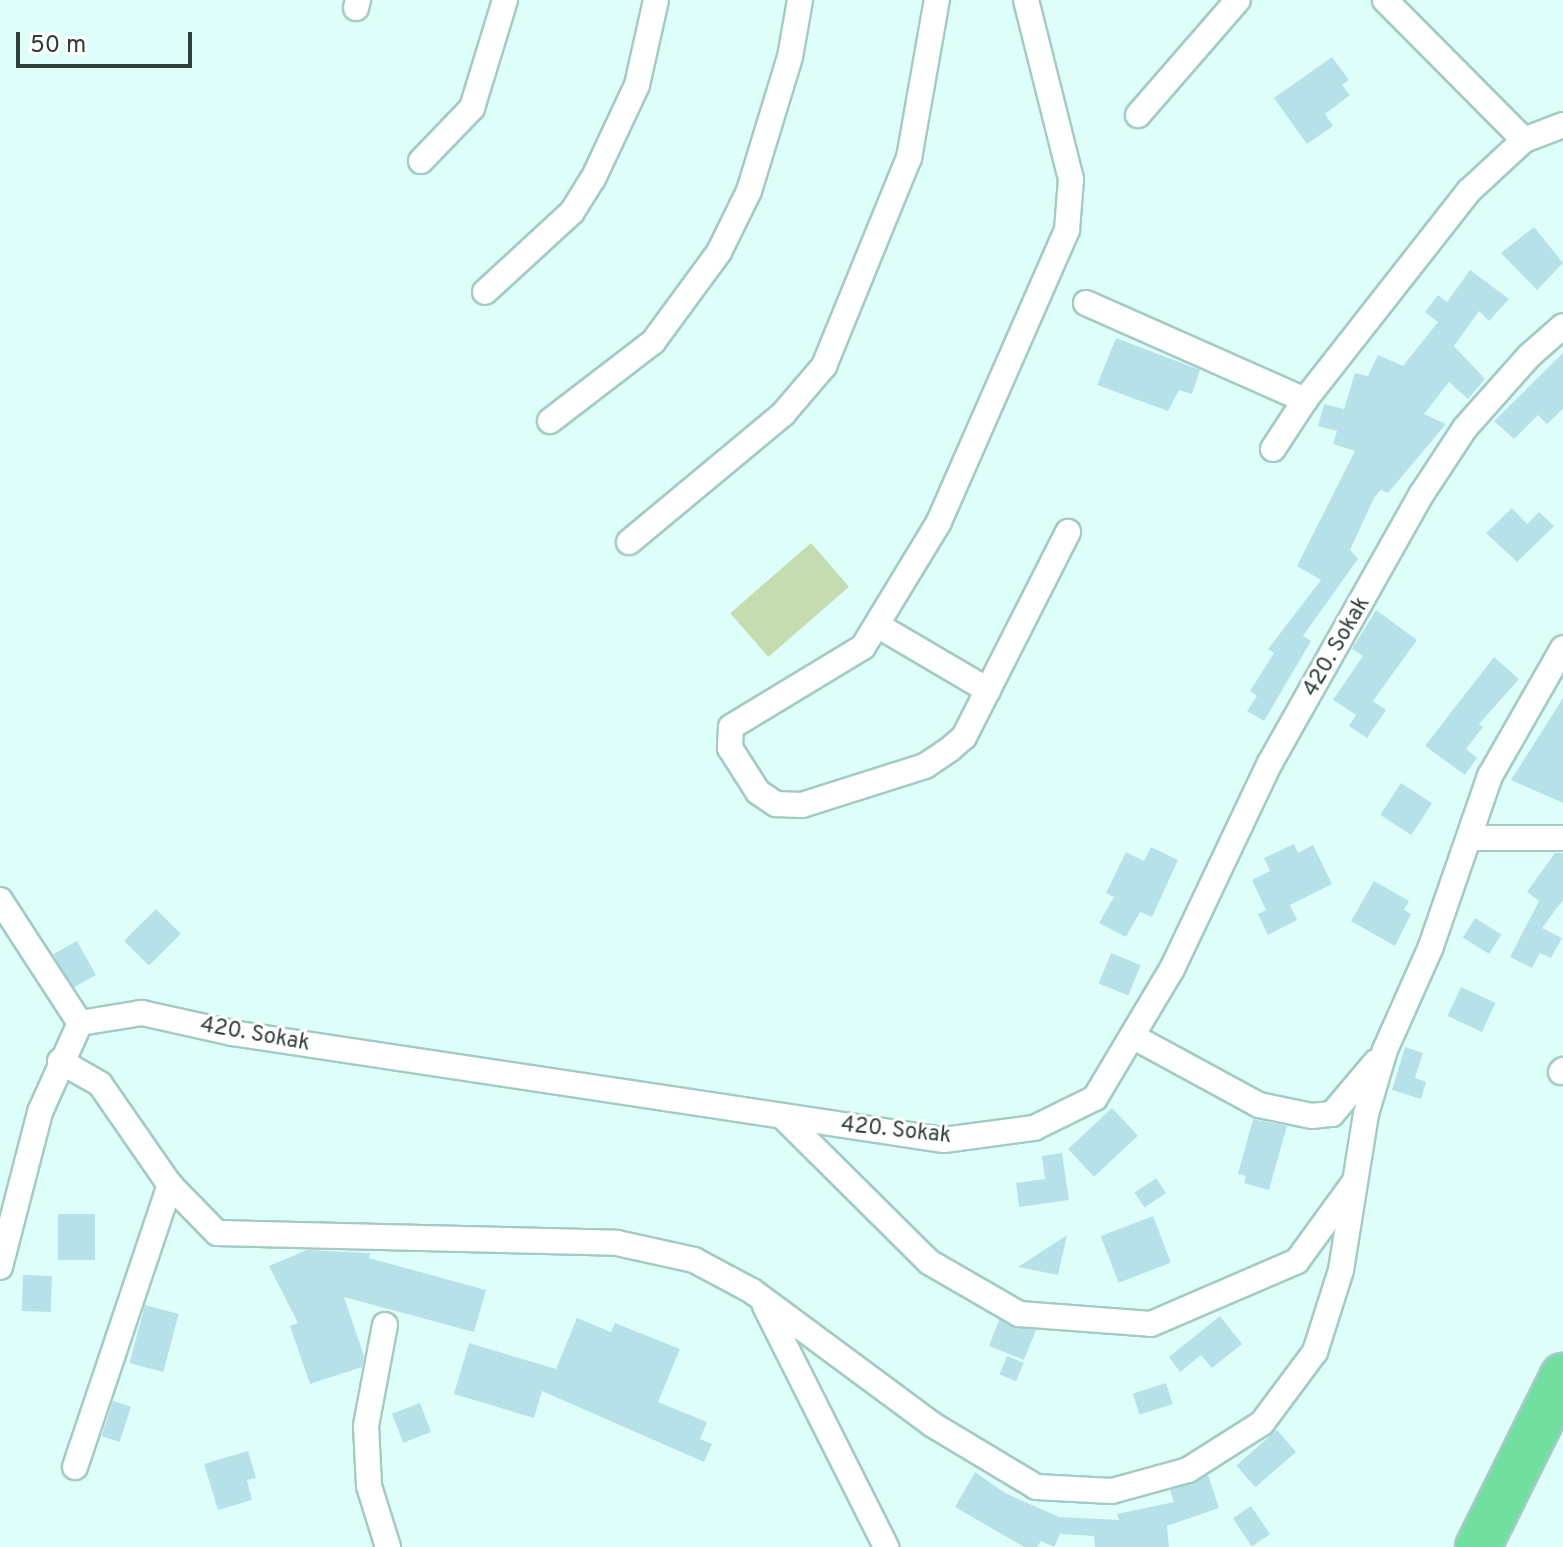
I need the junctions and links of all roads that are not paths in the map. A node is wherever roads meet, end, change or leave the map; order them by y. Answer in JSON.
{"nodes":[{"id":1,"x":505,"y":0,"type":"edge"},
{"id":2,"x":656,"y":0,"type":"edge"},
{"id":3,"x":800,"y":0,"type":"edge"},
{"id":4,"x":937,"y":0,"type":"edge"},
{"id":5,"x":1026,"y":0,"type":"edge"},
{"id":6,"x":1238,"y":0,"type":"edge"},
{"id":7,"x":1385,"y":0,"type":"edge"},
{"id":8,"x":1138,"y":115,"type":"dead end"},
{"id":9,"x":1563,"y":125,"type":"edge"},
{"id":10,"x":1524,"y":140,"type":"junction"},
{"id":11,"x":421,"y":161,"type":"dead end"},
{"id":12,"x":485,"y":292,"type":"dead end"},
{"id":13,"x":1086,"y":303,"type":"dead end"},
{"id":14,"x":1563,"y":326,"type":"edge"},
{"id":15,"x":1305,"y":400,"type":"junction"},
{"id":16,"x":550,"y":421,"type":"dead end"},
{"id":17,"x":1273,"y":449,"type":"dead end"},
{"id":18,"x":1068,"y":532,"type":"dead end"},
{"id":19,"x":629,"y":542,"type":"dead end"},
{"id":20,"x":877,"y":625,"type":"junction"},
{"id":21,"x":1563,"y":648,"type":"edge"},
{"id":22,"x":988,"y":690,"type":"junction"},
{"id":23,"x":1469,"y":838,"type":"junction"},
{"id":24,"x":1563,"y":838,"type":"edge"},
{"id":25,"x":0,"y":900,"type":"edge"},
{"id":26,"x":80,"y":1023,"type":"junction"},
{"id":27,"x":1132,"y":1036,"type":"junction"},
{"id":28,"x":1385,"y":1050,"type":"junction"},
{"id":29,"x":60,"y":1061,"type":"junction"},
{"id":30,"x":782,"y":1116,"type":"junction"},
{"id":31,"x":1355,"y":1181,"type":"junction"},
{"id":32,"x":170,"y":1185,"type":"junction"},
{"id":33,"x":0,"y":1267,"type":"edge"},
{"id":34,"x":762,"y":1299,"type":"junction"},
{"id":35,"x":385,"y":1325,"type":"dead end"},
{"id":36,"x":1563,"y":1376,"type":"edge"},
{"id":37,"x":75,"y":1467,"type":"dead end"},
{"id":38,"x":388,"y":1547,"type":"edge"},
{"id":39,"x":886,"y":1547,"type":"edge"},
{"id":40,"x":1478,"y":1547,"type":"edge"}],
"edges":[{"from":1,"to":11,"type":"street"},
{"from":2,"to":12,"type":"street"},
{"from":3,"to":16,"type":"street"},
{"from":4,"to":19,"type":"street"},
{"from":5,"to":20,"type":"street"},
{"from":6,"to":8,"type":"street"},
{"from":7,"to":10,"type":"street"},
{"from":9,"to":10,"type":"street"},
{"from":10,"to":15,"type":"street"},
{"from":13,"to":15,"type":"street"},
{"from":14,"to":27,"type":"street","name":"420. Sokak"},
{"from":15,"to":17,"type":"street"},
{"from":18,"to":22,"type":"street"},
{"from":20,"to":22,"type":"street"},
{"from":20,"to":22,"type":"street"},
{"from":21,"to":23,"type":"street"},
{"from":23,"to":24,"type":"street"},
{"from":23,"to":28,"type":"street"},
{"from":25,"to":26,"type":"street"},
{"from":26,"to":29,"type":"street"},
{"from":26,"to":30,"type":"street","name":"420. Sokak"},
{"from":27,"to":28,"type":"street"},
{"from":27,"to":30,"type":"street","name":"420. Sokak"},
{"from":28,"to":31,"type":"street"},
{"from":29,"to":32,"type":"street"},
{"from":29,"to":33,"type":"street"},
{"from":30,"to":31,"type":"street"},
{"from":31,"to":34,"type":"street"},
{"from":32,"to":34,"type":"street"},
{"from":32,"to":37,"type":"street"},
{"from":34,"to":39,"type":"street"},
{"from":35,"to":38,"type":"street"},
{"from":36,"to":40,"type":"highway"}]}
